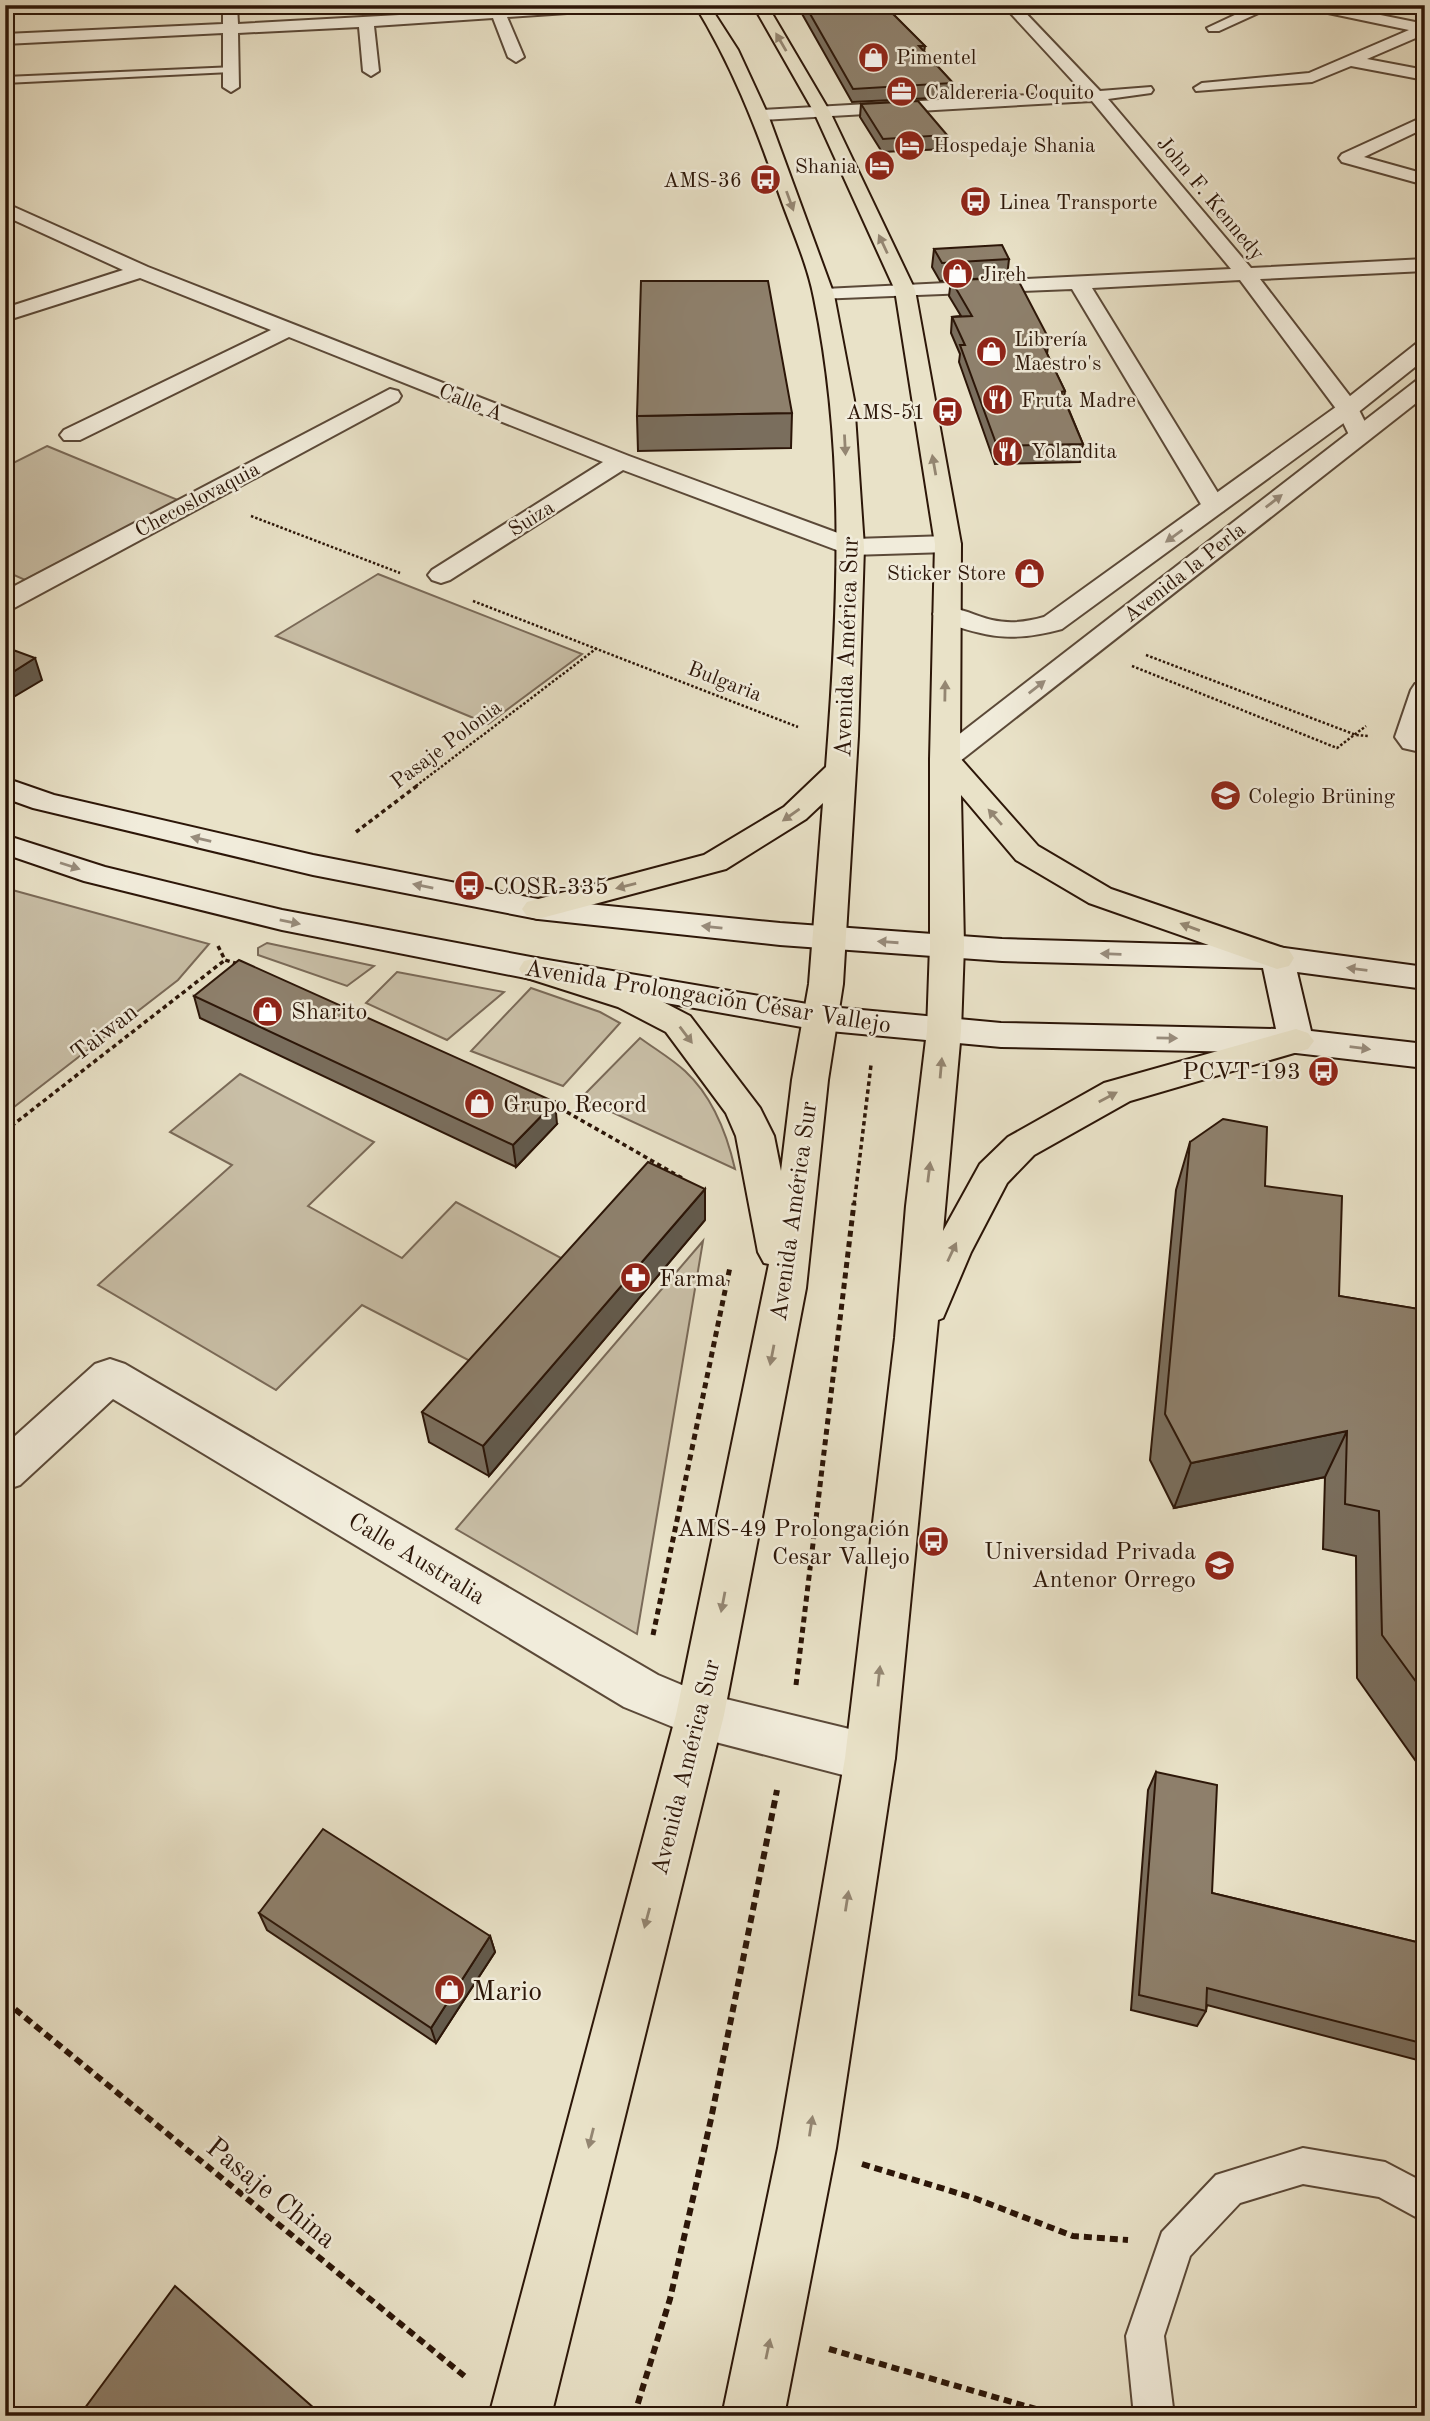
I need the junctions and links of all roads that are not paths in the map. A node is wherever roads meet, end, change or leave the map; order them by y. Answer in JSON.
{"nodes":[{"id":1,"x":230,"y":5,"type":"edge"},
{"id":2,"x":626,"y":5,"type":"edge"},
{"id":3,"x":702,"y":5,"type":"edge"},
{"id":4,"x":760,"y":5,"type":"edge"},
{"id":5,"x":1010,"y":5,"type":"edge"},
{"id":6,"x":1269,"y":5,"type":"edge"},
{"id":7,"x":1309,"y":5,"type":"edge"},
{"id":8,"x":497,"y":9,"type":"edge"},
{"id":9,"x":366,"y":22,"type":"junction"},
{"id":10,"x":1214,"y":28,"type":"dead end"},
{"id":11,"x":231,"y":29,"type":"junction"},
{"id":12,"x":1424,"y":29,"type":"edge"},
{"id":13,"x":5,"y":39,"type":"edge"},
{"id":14,"x":516,"y":57,"type":"dead end"},
{"id":15,"x":1351,"y":61,"type":"junction"},
{"id":16,"x":231,"y":69,"type":"junction"},
{"id":17,"x":371,"y":71,"type":"dead end"},
{"id":18,"x":1425,"y":75,"type":"edge"},
{"id":19,"x":5,"y":80,"type":"edge"},
{"id":20,"x":231,"y":86,"type":"dead end"},
{"id":21,"x":1202,"y":88,"type":"dead end"},
{"id":22,"x":1145,"y":90,"type":"dead end"},
{"id":23,"x":1096,"y":96,"type":"junction"},
{"id":24,"x":822,"y":112,"type":"junction"},
{"id":25,"x":760,"y":115,"type":"junction"},
{"id":26,"x":1425,"y":121,"type":"edge"},
{"id":27,"x":1425,"y":180,"type":"edge"},
{"id":28,"x":5,"y":209,"type":"edge"},
{"id":29,"x":1425,"y":265,"type":"edge"},
{"id":30,"x":141,"y":271,"type":"junction"},
{"id":31,"x":1245,"y":273,"type":"junction"},
{"id":32,"x":1079,"y":283,"type":"junction"},
{"id":33,"x":905,"y":290,"type":"junction"},
{"id":34,"x":824,"y":295,"type":"junction"},
{"id":35,"x":5,"y":315,"type":"edge"},
{"id":36,"x":289,"y":330,"type":"junction"},
{"id":37,"x":1425,"y":348,"type":"edge"},
{"id":38,"x":1425,"y":384,"type":"edge"},
{"id":39,"x":390,"y":396,"type":"dead end"},
{"id":40,"x":1348,"y":409,"type":"junction"},
{"id":41,"x":1359,"y":434,"type":"junction"},
{"id":42,"x":72,"y":435,"type":"dead end"},
{"id":43,"x":621,"y":461,"type":"junction"},
{"id":44,"x":1214,"y":506,"type":"junction"},
{"id":45,"x":948,"y":544,"type":"junction"},
{"id":46,"x":851,"y":547,"type":"junction"},
{"id":47,"x":441,"y":575,"type":"dead end"},
{"id":48,"x":5,"y":602,"type":"edge"},
{"id":49,"x":946,"y":614,"type":"junction"},
{"id":50,"x":1425,"y":690,"type":"edge"},
{"id":51,"x":1418,"y":742,"type":"edge"},
{"id":52,"x":945,"y":759,"type":"junction"},
{"id":53,"x":841,"y":769,"type":"junction"},
{"id":54,"x":7,"y":789,"type":"edge"},
{"id":55,"x":5,"y":844,"type":"edge"},
{"id":56,"x":538,"y":909,"type":"junction"},
{"id":57,"x":829,"y":938,"type":"junction"},
{"id":58,"x":947,"y":946,"type":"junction"},
{"id":59,"x":1277,"y":958,"type":"junction"},
{"id":60,"x":536,"y":969,"type":"junction"},
{"id":61,"x":1425,"y":978,"type":"edge"},
{"id":62,"x":819,"y":1018,"type":"junction"},
{"id":63,"x":944,"y":1031,"type":"junction"},
{"id":64,"x":1296,"y":1041,"type":"junction"},
{"id":65,"x":1425,"y":1056,"type":"edge"},
{"id":66,"x":786,"y":1288,"type":"junction"},
{"id":67,"x":916,"y":1338,"type":"junction"},
{"id":68,"x":5,"y":1472,"type":"edge"},
{"id":69,"x":700,"y":1715,"type":"junction"},
{"id":70,"x":870,"y":1758,"type":"junction"},
{"id":71,"x":1425,"y":2204,"type":"edge"},
{"id":72,"x":500,"y":2402,"type":"edge"},
{"id":73,"x":753,"y":2416,"type":"edge"},
{"id":74,"x":1154,"y":2416,"type":"edge"}],
"edges":[{"from":1,"to":11,"type":"street"},
{"from":2,"to":8,"type":"street"},
{"from":3,"to":25,"type":"main road","name":"Avenida América Sur"},
{"from":24,"to":4,"type":"main road","one_way":true},
{"from":5,"to":23,"type":"street","name":"John F. Kennedy"},
{"from":6,"to":10,"type":"street"},
{"from":7,"to":12,"type":"street"},
{"from":8,"to":9,"type":"street"},
{"from":8,"to":14,"type":"street"},
{"from":9,"to":11,"type":"street"},
{"from":9,"to":17,"type":"street"},
{"from":11,"to":13,"type":"street"},
{"from":11,"to":16,"type":"street"},
{"from":12,"to":15,"type":"street"},
{"from":15,"to":18,"type":"street"},
{"from":15,"to":21,"type":"street"},
{"from":16,"to":19,"type":"lane"},
{"from":16,"to":20,"type":"street"},
{"from":22,"to":23,"type":"street"},
{"from":23,"to":24,"type":"street"},
{"from":23,"to":31,"type":"street","name":"John F. Kennedy"},
{"from":24,"to":25,"type":"street"},
{"from":33,"to":24,"type":"main road","one_way":true},
{"from":25,"to":34,"type":"main road","name":"Avenida América Sur","one_way":true},
{"from":26,"to":27,"type":"street"},
{"from":28,"to":30,"type":"street","name":"Calle A"},
{"from":29,"to":31,"type":"street"},
{"from":30,"to":35,"type":"street"},
{"from":30,"to":36,"type":"street","name":"Calle A"},
{"from":31,"to":32,"type":"street"},
{"from":31,"to":40,"type":"street","name":"John F. Kennedy"},
{"from":32,"to":33,"type":"street"},
{"from":32,"to":44,"type":"street"},
{"from":33,"to":34,"type":"street"},
{"from":45,"to":33,"type":"main road","one_way":true},
{"from":34,"to":46,"type":"main road","name":"Avenida América Sur","one_way":true},
{"from":36,"to":42,"type":"street"},
{"from":36,"to":43,"type":"street","name":"Calle A"},
{"from":37,"to":40,"type":"street","name":"Avenida la Perla"},
{"from":38,"to":41,"type":"street","name":"Avenida la Perla"},
{"from":39,"to":48,"type":"street","name":"Checoslovaquia"},
{"from":40,"to":41,"type":"street","name":"John F. Kennedy"},
{"from":40,"to":44,"type":"street","name":"Avenida la Perla"},
{"from":52,"to":41,"type":"street","name":"Avenida la Perla","one_way":true},
{"from":43,"to":46,"type":"street","name":"Calle A"},
{"from":43,"to":47,"type":"street","name":"Suiza"},
{"from":44,"to":49,"type":"street","name":"Avenida la Perla","one_way":true},
{"from":45,"to":46,"type":"street","name":"Calle A"},
{"from":45,"to":49,"type":"main road"},
{"from":46,"to":53,"type":"main road","name":"Avenida América Sur"},
{"from":52,"to":49,"type":"main road","one_way":true},
{"from":50,"to":51,"type":"street"},
{"from":52,"to":58,"type":"main road"},
{"from":59,"to":52,"type":"main road","one_way":true},
{"from":53,"to":56,"type":"main road","one_way":true},
{"from":53,"to":57,"type":"main road","name":"Avenida América Sur"},
{"from":56,"to":54,"type":"street","one_way":true},
{"from":55,"to":60,"type":"street","name":"Avenida Prolongación César Vallejo","one_way":true},
{"from":57,"to":56,"type":"street","one_way":true},
{"from":58,"to":57,"type":"street","one_way":true},
{"from":57,"to":62,"type":"main road","name":"Avenida América Sur"},
{"from":59,"to":58,"type":"street","one_way":true},
{"from":58,"to":63,"type":"main road"},
{"from":61,"to":59,"type":"street","one_way":true},
{"from":59,"to":64,"type":"street"},
{"from":60,"to":62,"type":"street","name":"Avenida Prolongación César Vallejo"},
{"from":60,"to":66,"type":"main road","one_way":true},
{"from":62,"to":63,"type":"street","name":"Avenida Prolongación César Vallejo"},
{"from":62,"to":66,"type":"main road","name":"Avenida América Sur"},
{"from":63,"to":64,"type":"street","name":"Avenida Prolongación César Vallejo","one_way":true},
{"from":67,"to":63,"type":"main road","one_way":true},
{"from":64,"to":65,"type":"street","name":"Avenida Prolongación César Vallejo","one_way":true},
{"from":67,"to":64,"type":"main road","one_way":true},
{"from":66,"to":69,"type":"main road","name":"Avenida América Sur","one_way":true},
{"from":70,"to":67,"type":"main road","one_way":true},
{"from":68,"to":69,"type":"street","name":"Calle Australia"},
{"from":69,"to":70,"type":"street","name":"Calle Australia"},
{"from":69,"to":72,"type":"main road","name":"Avenida América Sur","one_way":true},
{"from":73,"to":70,"type":"main road","one_way":true},
{"from":71,"to":74,"type":"lane"}]}
